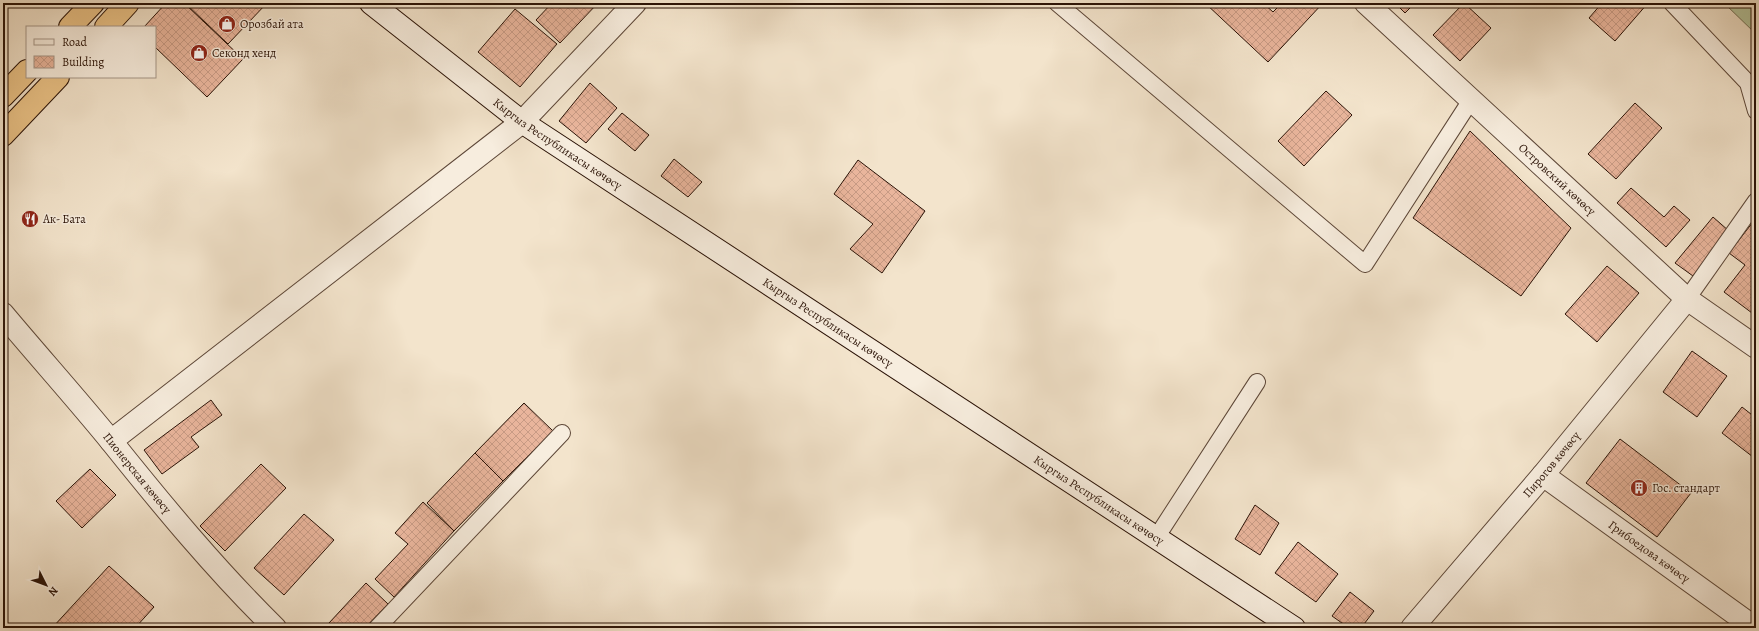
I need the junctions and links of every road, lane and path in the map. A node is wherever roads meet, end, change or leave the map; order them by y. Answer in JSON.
{"nodes":[{"id":1,"x":93,"y":3,"type":"edge"},
{"id":2,"x":128,"y":3,"type":"edge"},
{"id":3,"x":371,"y":3,"type":"edge"},
{"id":4,"x":635,"y":3,"type":"edge"},
{"id":5,"x":1057,"y":3,"type":"edge"},
{"id":6,"x":1366,"y":3,"type":"edge"},
{"id":7,"x":1672,"y":3,"type":"edge"},
{"id":8,"x":71,"y":26,"type":"edge"},
{"id":9,"x":107,"y":26,"type":"edge"},
{"id":10,"x":26,"y":72,"type":"edge"},
{"id":11,"x":57,"y":78,"type":"edge"},
{"id":12,"x":3,"y":96,"type":"edge"},
{"id":13,"x":1471,"y":100,"type":"junction"},
{"id":14,"x":1756,"y":109,"type":"edge"},
{"id":15,"x":522,"y":122,"type":"junction"},
{"id":16,"x":3,"y":135,"type":"edge"},
{"id":17,"x":1756,"y":200,"type":"edge"},
{"id":18,"x":1687,"y":299,"type":"junction"},
{"id":19,"x":3,"y":314,"type":"edge"},
{"id":20,"x":1756,"y":347,"type":"edge"},
{"id":21,"x":1257,"y":382,"type":"dead end"},
{"id":22,"x":562,"y":433,"type":"dead end"},
{"id":23,"x":111,"y":441,"type":"junction"},
{"id":24,"x":1543,"y":475,"type":"junction"},
{"id":25,"x":1156,"y":538,"type":"junction"},
{"id":26,"x":275,"y":628,"type":"edge"},
{"id":27,"x":377,"y":628,"type":"edge"},
{"id":28,"x":1294,"y":628,"type":"edge"},
{"id":29,"x":1412,"y":628,"type":"edge"},
{"id":30,"x":1755,"y":628,"type":"edge"}],
"edges":[{"from":1,"to":8,"type":"highway"},
{"from":2,"to":9,"type":"highway"},
{"from":3,"to":15,"type":"street","name":"Кыргыз Республикасы көчөсү"},
{"from":4,"to":15,"type":"street"},
{"from":5,"to":13,"type":"lane"},
{"from":6,"to":13,"type":"street","name":"Островский көчөсү"},
{"from":7,"to":14,"type":"lane"},
{"from":10,"to":12,"type":"highway"},
{"from":11,"to":16,"type":"highway"},
{"from":13,"to":18,"type":"street","name":"Островский көчөсү"},
{"from":15,"to":23,"type":"street"},
{"from":15,"to":25,"type":"street","name":"Кыргыз Республикасы көчөсү"},
{"from":17,"to":18,"type":"lane"},
{"from":18,"to":20,"type":"street","name":"Островский көчөсү"},
{"from":18,"to":24,"type":"street","name":"Пирогов көчөсү"},
{"from":19,"to":23,"type":"street","name":"Пионерская көчөсү"},
{"from":21,"to":25,"type":"lane"},
{"from":22,"to":27,"type":"lane"},
{"from":23,"to":26,"type":"street","name":"Пионерская көчөсү"},
{"from":24,"to":29,"type":"street","name":"Пирогов көчөсү"},
{"from":24,"to":30,"type":"street","name":"Грибоедова көчөсү"},
{"from":25,"to":28,"type":"street","name":"Кыргыз Республикасы көчөсү"}]}
